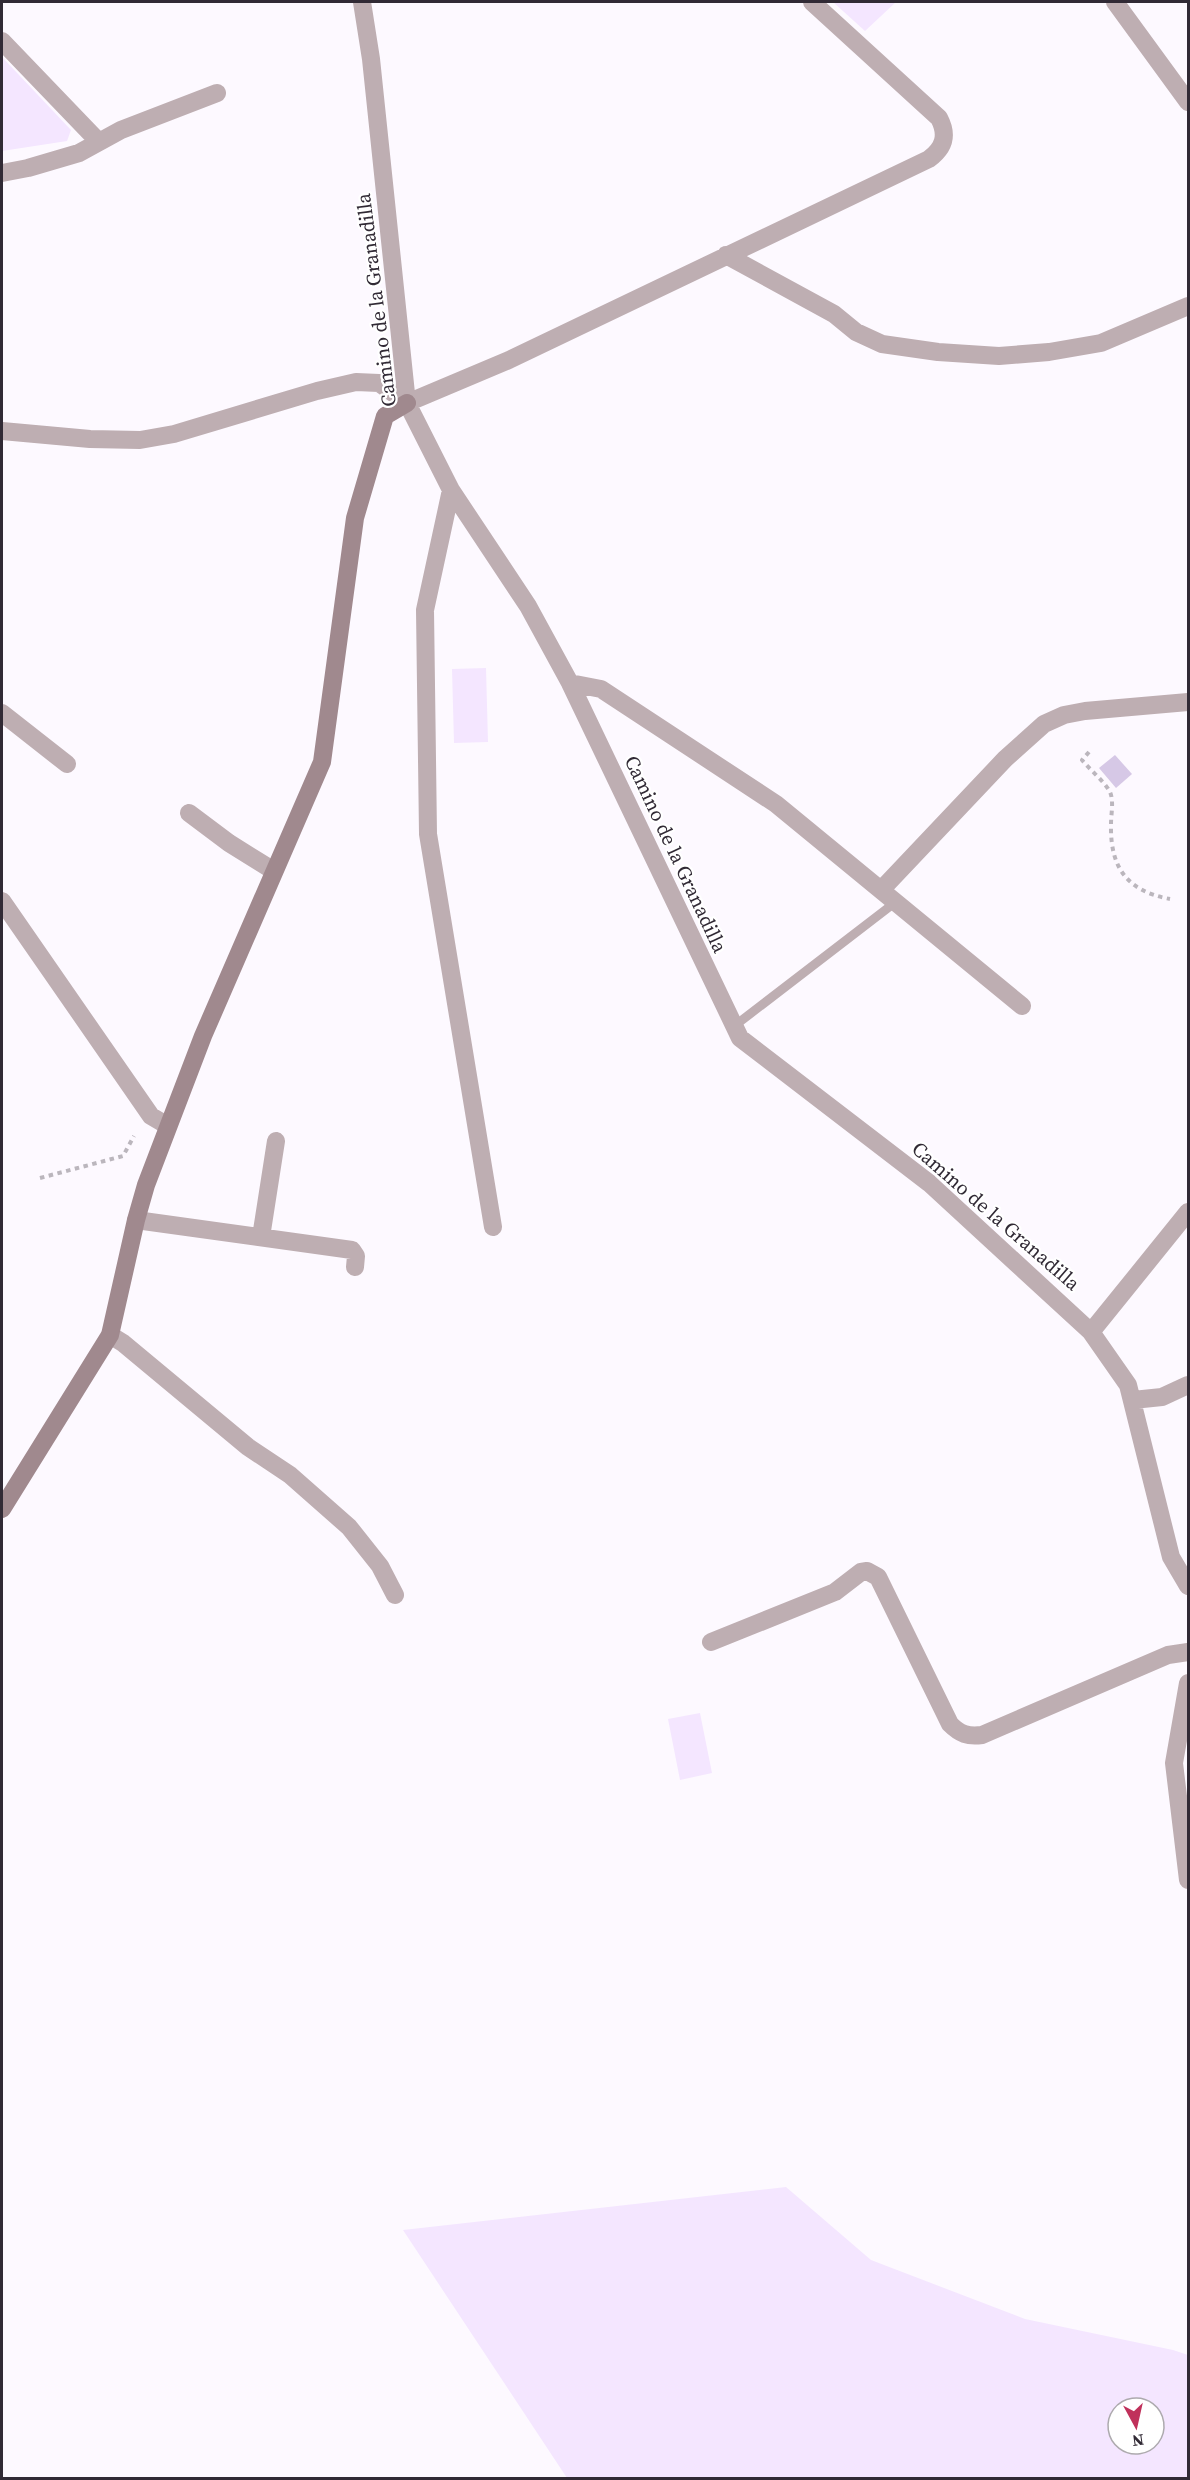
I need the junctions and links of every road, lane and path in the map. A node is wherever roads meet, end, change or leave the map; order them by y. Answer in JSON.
{"nodes":[{"id":1,"x":363,"y":2,"type":"edge"},
{"id":2,"x":812,"y":2,"type":"edge"},
{"id":3,"x":1115,"y":2,"type":"edge"},
{"id":4,"x":2,"y":41,"type":"edge"},
{"id":5,"x":217,"y":93,"type":"dead end"},
{"id":6,"x":1188,"y":102,"type":"edge"},
{"id":7,"x":99,"y":142,"type":"junction"},
{"id":8,"x":2,"y":172,"type":"edge"},
{"id":9,"x":726,"y":255,"type":"junction"},
{"id":10,"x":1188,"y":306,"type":"edge"},
{"id":11,"x":407,"y":403,"type":"junction"},
{"id":12,"x":2,"y":431,"type":"edge"},
{"id":13,"x":451,"y":490,"type":"junction"},
{"id":14,"x":570,"y":683,"type":"junction"},
{"id":15,"x":1188,"y":702,"type":"edge"},
{"id":16,"x":2,"y":713,"type":"edge"},
{"id":17,"x":1089,"y":752,"type":"dead end"},
{"id":18,"x":67,"y":764,"type":"dead end"},
{"id":19,"x":189,"y":813,"type":"dead end"},
{"id":20,"x":274,"y":871,"type":"junction"},
{"id":21,"x":882,"y":889,"type":"junction"},
{"id":22,"x":1170,"y":899,"type":"dead end"},
{"id":23,"x":2,"y":901,"type":"edge"},
{"id":24,"x":897,"y":901,"type":"junction"},
{"id":25,"x":1022,"y":1006,"type":"dead end"},
{"id":26,"x":733,"y":1027,"type":"junction"},
{"id":27,"x":168,"y":1126,"type":"junction"},
{"id":28,"x":134,"y":1136,"type":"dead end"},
{"id":29,"x":276,"y":1141,"type":"dead end"},
{"id":30,"x":40,"y":1179,"type":"dead end"},
{"id":31,"x":1188,"y":1212,"type":"edge"},
{"id":32,"x":135,"y":1220,"type":"junction"},
{"id":33,"x":493,"y":1227,"type":"dead end"},
{"id":34,"x":261,"y":1237,"type":"junction"},
{"id":35,"x":356,"y":1267,"type":"dead end"},
{"id":36,"x":1091,"y":1332,"type":"junction"},
{"id":37,"x":110,"y":1335,"type":"junction"},
{"id":38,"x":1188,"y":1385,"type":"edge"},
{"id":39,"x":1133,"y":1400,"type":"junction"},
{"id":40,"x":2,"y":1509,"type":"edge"},
{"id":41,"x":1188,"y":1586,"type":"edge"},
{"id":42,"x":395,"y":1595,"type":"dead end"},
{"id":43,"x":711,"y":1642,"type":"dead end"},
{"id":44,"x":1188,"y":1652,"type":"edge"},
{"id":45,"x":1188,"y":1683,"type":"edge"},
{"id":46,"x":1188,"y":1880,"type":"edge"}],
"edges":[{"from":1,"to":11,"type":"street","name":"Camino de la Granadilla"},
{"from":2,"to":9,"type":"street"},
{"from":3,"to":6,"type":"street"},
{"from":4,"to":7,"type":"street"},
{"from":5,"to":7,"type":"street"},
{"from":7,"to":8,"type":"street"},
{"from":9,"to":10,"type":"street"},
{"from":9,"to":11,"type":"street"},
{"from":11,"to":12,"type":"street"},
{"from":11,"to":13,"type":"street","name":"Camino de la Granadilla"},
{"from":11,"to":20,"type":"street"},
{"from":13,"to":14,"type":"street","name":"Camino de la Granadilla"},
{"from":13,"to":33,"type":"street"},
{"from":14,"to":21,"type":"street"},
{"from":14,"to":26,"type":"street","name":"Camino de la Granadilla"},
{"from":15,"to":21,"type":"street"},
{"from":16,"to":18,"type":"street"},
{"from":17,"to":22,"type":"path"},
{"from":19,"to":20,"type":"street"},
{"from":20,"to":27,"type":"street"},
{"from":21,"to":24,"type":"street"},
{"from":23,"to":27,"type":"street"},
{"from":24,"to":25,"type":"street"},
{"from":24,"to":26,"type":"lane"},
{"from":26,"to":36,"type":"street","name":"Camino de la Granadilla"},
{"from":27,"to":32,"type":"street"},
{"from":28,"to":30,"type":"path"},
{"from":29,"to":34,"type":"street"},
{"from":31,"to":36,"type":"street"},
{"from":32,"to":34,"type":"street"},
{"from":32,"to":37,"type":"street"},
{"from":34,"to":35,"type":"street"},
{"from":36,"to":39,"type":"street","name":"Camino de la Granadilla"},
{"from":37,"to":40,"type":"street"},
{"from":37,"to":42,"type":"street"},
{"from":38,"to":39,"type":"street"},
{"from":39,"to":41,"type":"street","name":"Camino de la Granadilla"},
{"from":43,"to":44,"type":"street"},
{"from":45,"to":46,"type":"street"}]}
